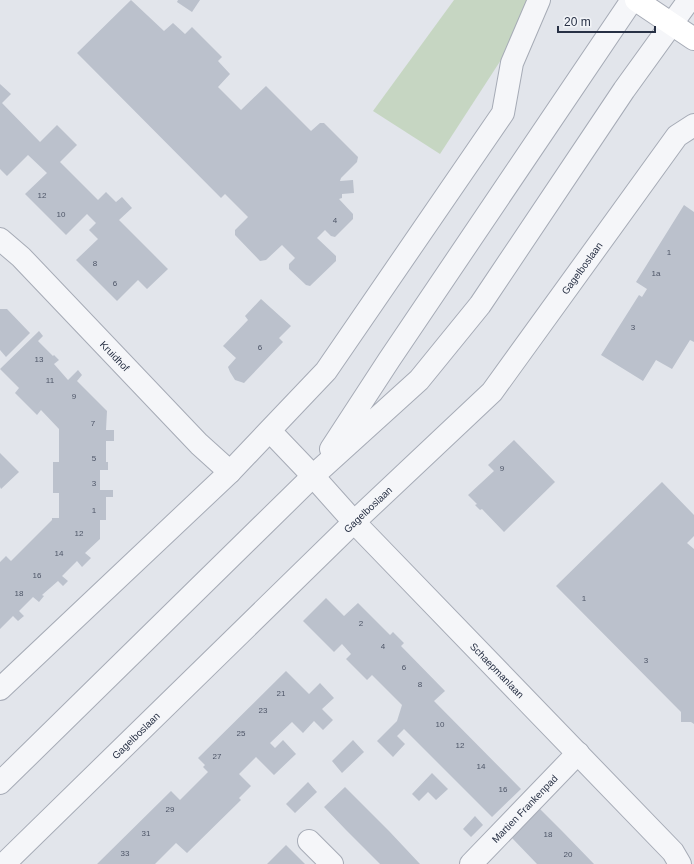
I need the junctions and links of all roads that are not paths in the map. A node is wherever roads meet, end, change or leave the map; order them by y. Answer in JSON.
{"nodes":[{"id":1,"x":539,"y":0,"type":"edge"},
{"id":2,"x":632,"y":0,"type":"edge"},
{"id":3,"x":636,"y":0,"type":"edge"},
{"id":4,"x":689,"y":0,"type":"edge"},
{"id":5,"x":672,"y":24,"type":"junction"},
{"id":6,"x":694,"y":39,"type":"edge"},
{"id":7,"x":694,"y":125,"type":"edge"},
{"id":8,"x":0,"y":239,"type":"edge"},
{"id":9,"x":270,"y":431,"type":"junction"},
{"id":10,"x":230,"y":472,"type":"junction"},
{"id":11,"x":313,"y":476,"type":"junction"},
{"id":12,"x":354,"y":522,"type":"junction"},
{"id":13,"x":0,"y":688,"type":"edge"},
{"id":14,"x":578,"y":753,"type":"junction"},
{"id":15,"x":0,"y":783,"type":"edge"},
{"id":16,"x":309,"y":841,"type":"dead end"},
{"id":17,"x":4,"y":864,"type":"edge"},
{"id":18,"x":332,"y":864,"type":"edge"},
{"id":19,"x":471,"y":864,"type":"edge"},
{"id":20,"x":680,"y":864,"type":"edge"}],
"edges":[{"from":1,"to":9,"type":"street"},
{"from":2,"to":11,"type":"street"},
{"from":3,"to":5,"type":"main road"},
{"from":4,"to":5,"type":"street"},
{"from":5,"to":6,"type":"main road"},
{"from":5,"to":11,"type":"street"},
{"from":7,"to":12,"type":"street","name":"Gagelboslaan"},
{"from":8,"to":10,"type":"street","name":"Kruidhof"},
{"from":9,"to":10,"type":"street"},
{"from":9,"to":11,"type":"street"},
{"from":10,"to":13,"type":"street"},
{"from":11,"to":12,"type":"street","name":"Schaepmanlaan"},
{"from":11,"to":15,"type":"street"},
{"from":12,"to":14,"type":"street","name":"Schaepmanlaan"},
{"from":12,"to":17,"type":"street","name":"Gagelboslaan"},
{"from":14,"to":19,"type":"street","name":"Martien Frankenpad"},
{"from":14,"to":20,"type":"street","name":"Schaepmanlaan"},
{"from":16,"to":18,"type":"street"}]}
